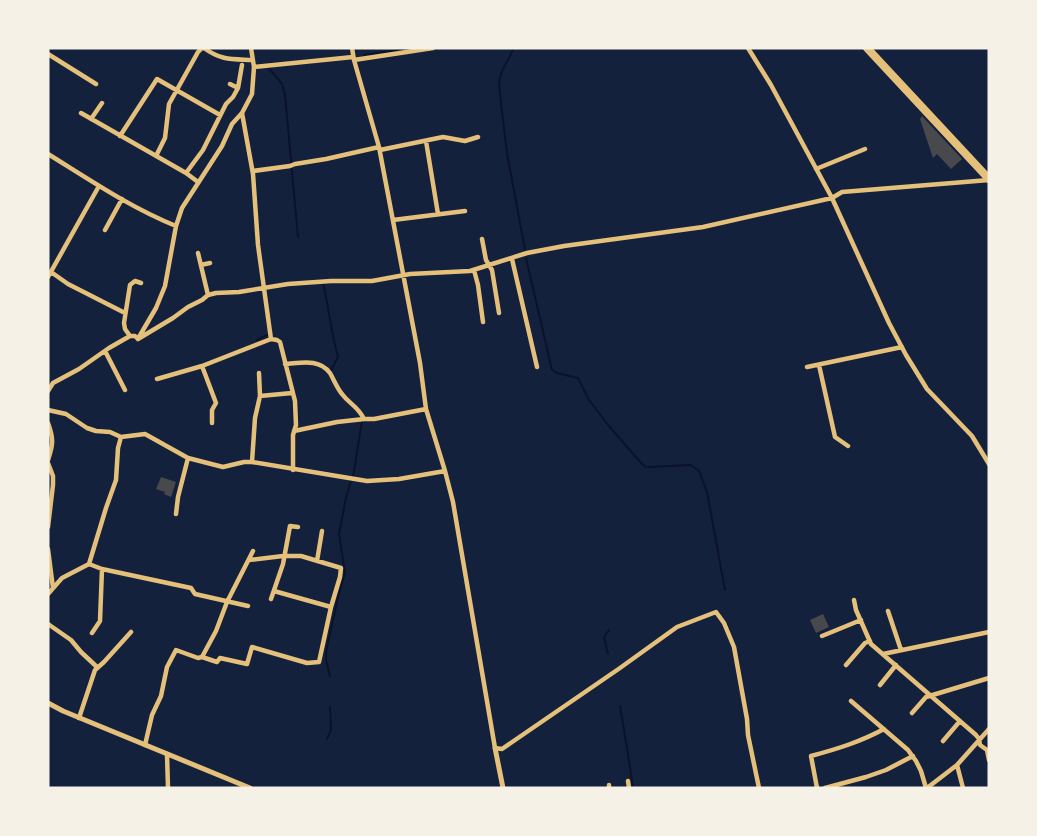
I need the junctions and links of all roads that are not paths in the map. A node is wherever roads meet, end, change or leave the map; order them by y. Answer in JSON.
{"nodes":[{"id":1,"x":203,"y":48,"type":"edge"},
{"id":2,"x":251,"y":48,"type":"edge"},
{"id":3,"x":352,"y":48,"type":"edge"},
{"id":4,"x":434,"y":48,"type":"edge"},
{"id":5,"x":748,"y":48,"type":"edge"},
{"id":6,"x":867,"y":48,"type":"edge"},
{"id":7,"x":48,"y":54,"type":"edge"},
{"id":8,"x":354,"y":58,"type":"junction"},
{"id":9,"x":253,"y":60,"type":"junction"},
{"id":10,"x":242,"y":65,"type":"dead end"},
{"id":11,"x":254,"y":67,"type":"junction"},
{"id":12,"x":96,"y":84,"type":"dead end"},
{"id":13,"x":230,"y":84,"type":"dead end"},
{"id":14,"x":238,"y":88,"type":"junction"},
{"id":15,"x":176,"y":90,"type":"junction"},
{"id":16,"x":102,"y":103,"type":"dead end"},
{"id":17,"x":81,"y":113,"type":"dead end"},
{"id":18,"x":242,"y":113,"type":"junction"},
{"id":19,"x":220,"y":115,"type":"junction"},
{"id":20,"x":91,"y":119,"type":"junction"},
{"id":21,"x":120,"y":136,"type":"junction"},
{"id":22,"x":478,"y":137,"type":"dead end"},
{"id":23,"x":426,"y":141,"type":"junction"},
{"id":24,"x":865,"y":148,"type":"dead end"},
{"id":25,"x":380,"y":149,"type":"junction"},
{"id":26,"x":48,"y":154,"type":"edge"},
{"id":27,"x":156,"y":156,"type":"junction"},
{"id":28,"x":816,"y":169,"type":"junction"},
{"id":29,"x":253,"y":171,"type":"junction"},
{"id":30,"x":186,"y":173,"type":"junction"},
{"id":31,"x":989,"y":179,"type":"edge"},
{"id":32,"x":198,"y":182,"type":"junction"},
{"id":33,"x":99,"y":186,"type":"junction"},
{"id":34,"x":832,"y":198,"type":"junction"},
{"id":35,"x":122,"y":199,"type":"junction"},
{"id":36,"x":465,"y":212,"type":"dead end"},
{"id":37,"x":438,"y":214,"type":"junction"},
{"id":38,"x":393,"y":220,"type":"junction"},
{"id":39,"x":176,"y":226,"type":"junction"},
{"id":40,"x":105,"y":230,"type":"dead end"},
{"id":41,"x":482,"y":239,"type":"dead end"},
{"id":42,"x":198,"y":252,"type":"dead end"},
{"id":43,"x":512,"y":259,"type":"junction"},
{"id":44,"x":210,"y":263,"type":"dead end"},
{"id":45,"x":201,"y":265,"type":"junction"},
{"id":46,"x":489,"y":266,"type":"junction"},
{"id":47,"x":474,"y":270,"type":"junction"},
{"id":48,"x":50,"y":274,"type":"edge"},
{"id":49,"x":403,"y":275,"type":"junction"},
{"id":50,"x":141,"y":283,"type":"dead end"},
{"id":51,"x":263,"y":289,"type":"junction"},
{"id":52,"x":208,"y":295,"type":"junction"},
{"id":53,"x":497,"y":305,"type":"junction"},
{"id":54,"x":489,"y":307,"type":"dead end"},
{"id":55,"x":499,"y":313,"type":"dead end"},
{"id":56,"x":125,"y":314,"type":"junction"},
{"id":57,"x":483,"y":322,"type":"dead end"},
{"id":58,"x":529,"y":332,"type":"junction"},
{"id":59,"x":521,"y":333,"type":"dead end"},
{"id":60,"x":130,"y":336,"type":"junction"},
{"id":61,"x":138,"y":339,"type":"junction"},
{"id":62,"x":271,"y":339,"type":"junction"},
{"id":63,"x":902,"y":346,"type":"junction"},
{"id":64,"x":105,"y":351,"type":"junction"},
{"id":65,"x":535,"y":360,"type":"junction"},
{"id":66,"x":527,"y":362,"type":"dead end"},
{"id":67,"x":285,"y":364,"type":"junction"},
{"id":68,"x":819,"y":364,"type":"junction"},
{"id":69,"x":202,"y":366,"type":"junction"},
{"id":70,"x":807,"y":367,"type":"dead end"},
{"id":71,"x":537,"y":368,"type":"dead end"},
{"id":72,"x":259,"y":373,"type":"dead end"},
{"id":73,"x":157,"y":379,"type":"dead end"},
{"id":74,"x":125,"y":390,"type":"dead end"},
{"id":75,"x":48,"y":391,"type":"edge"},
{"id":76,"x":292,"y":393,"type":"junction"},
{"id":77,"x":260,"y":396,"type":"junction"},
{"id":78,"x":48,"y":410,"type":"edge"},
{"id":79,"x":426,"y":410,"type":"junction"},
{"id":80,"x":364,"y":419,"type":"junction"},
{"id":81,"x":48,"y":423,"type":"edge"},
{"id":82,"x":212,"y":423,"type":"dead end"},
{"id":83,"x":294,"y":431,"type":"junction"},
{"id":84,"x":121,"y":437,"type":"junction"},
{"id":85,"x":848,"y":446,"type":"dead end"},
{"id":86,"x":188,"y":458,"type":"junction"},
{"id":87,"x":48,"y":462,"type":"edge"},
{"id":88,"x":252,"y":462,"type":"junction"},
{"id":89,"x":989,"y":464,"type":"edge"},
{"id":90,"x":293,"y":470,"type":"junction"},
{"id":91,"x":445,"y":471,"type":"junction"},
{"id":92,"x":176,"y":514,"type":"dead end"},
{"id":93,"x":48,"y":527,"type":"edge"},
{"id":94,"x":298,"y":527,"type":"dead end"},
{"id":95,"x":322,"y":531,"type":"dead end"},
{"id":96,"x":321,"y":539,"type":"junction"},
{"id":97,"x":329,"y":540,"type":"dead end"},
{"id":98,"x":48,"y":549,"type":"edge"},
{"id":99,"x":253,"y":551,"type":"dead end"},
{"id":100,"x":283,"y":556,"type":"junction"},
{"id":101,"x":249,"y":560,"type":"junction"},
{"id":102,"x":317,"y":561,"type":"junction"},
{"id":103,"x":89,"y":564,"type":"junction"},
{"id":104,"x":102,"y":569,"type":"junction"},
{"id":105,"x":53,"y":588,"type":"junction"},
{"id":106,"x":274,"y":591,"type":"junction"},
{"id":107,"x":48,"y":594,"type":"edge"},
{"id":108,"x":271,"y":599,"type":"dead end"},
{"id":109,"x":854,"y":600,"type":"dead end"},
{"id":110,"x":227,"y":602,"type":"junction"},
{"id":111,"x":248,"y":606,"type":"dead end"},
{"id":112,"x":331,"y":607,"type":"junction"},
{"id":113,"x":888,"y":611,"type":"dead end"},
{"id":114,"x":861,"y":620,"type":"junction"},
{"id":115,"x":48,"y":624,"type":"edge"},
{"id":116,"x":131,"y":632,"type":"dead end"},
{"id":117,"x":989,"y":632,"type":"edge"},
{"id":118,"x":92,"y":633,"type":"dead end"},
{"id":119,"x":822,"y":636,"type":"dead end"},
{"id":120,"x":870,"y":641,"type":"junction"},
{"id":121,"x":118,"y":647,"type":"junction"},
{"id":122,"x":901,"y":650,"type":"junction"},
{"id":123,"x":123,"y":652,"type":"dead end"},
{"id":124,"x":883,"y":654,"type":"junction"},
{"id":125,"x":202,"y":657,"type":"junction"},
{"id":126,"x":846,"y":665,"type":"dead end"},
{"id":127,"x":896,"y":665,"type":"junction"},
{"id":128,"x":97,"y":667,"type":"junction"},
{"id":129,"x":989,"y":678,"type":"edge"},
{"id":130,"x":880,"y":685,"type":"dead end"},
{"id":131,"x":931,"y":695,"type":"junction"},
{"id":132,"x":161,"y":696,"type":"junction"},
{"id":133,"x":168,"y":698,"type":"dead end"},
{"id":134,"x":851,"y":701,"type":"dead end"},
{"id":135,"x":48,"y":703,"type":"edge"},
{"id":136,"x":912,"y":712,"type":"dead end"},
{"id":137,"x":79,"y":718,"type":"junction"},
{"id":138,"x":960,"y":721,"type":"junction"},
{"id":139,"x":884,"y":729,"type":"junction"},
{"id":140,"x":989,"y":729,"type":"edge"},
{"id":141,"x":979,"y":739,"type":"junction"},
{"id":142,"x":943,"y":741,"type":"dead end"},
{"id":143,"x":145,"y":745,"type":"junction"},
{"id":144,"x":495,"y":748,"type":"junction"},
{"id":145,"x":167,"y":754,"type":"junction"},
{"id":146,"x":912,"y":756,"type":"junction"},
{"id":147,"x":989,"y":760,"type":"edge"},
{"id":148,"x":957,"y":765,"type":"junction"},
{"id":149,"x":628,"y":781,"type":"dead end"},
{"id":150,"x":168,"y":788,"type":"edge"},
{"id":151,"x":250,"y":788,"type":"edge"},
{"id":152,"x":503,"y":788,"type":"edge"},
{"id":153,"x":629,"y":788,"type":"edge"},
{"id":154,"x":759,"y":788,"type":"edge"},
{"id":155,"x":818,"y":788,"type":"edge"},
{"id":156,"x":825,"y":788,"type":"edge"},
{"id":157,"x":927,"y":788,"type":"edge"},
{"id":158,"x":963,"y":788,"type":"edge"}],
"edges":[{"from":1,"to":9,"type":"street"},
{"from":1,"to":15,"type":"street"},
{"from":2,"to":9,"type":"street"},
{"from":3,"to":8,"type":"street"},
{"from":4,"to":8,"type":"street"},
{"from":5,"to":28,"type":"street"},
{"from":6,"to":31,"type":"highway"},
{"from":7,"to":12,"type":"street"},
{"from":8,"to":11,"type":"street"},
{"from":8,"to":25,"type":"street"},
{"from":9,"to":11,"type":"street"},
{"from":10,"to":14,"type":"street"},
{"from":11,"to":18,"type":"street"},
{"from":13,"to":14,"type":"street"},
{"from":14,"to":19,"type":"street"},
{"from":15,"to":19,"type":"street"},
{"from":15,"to":21,"type":"street"},
{"from":15,"to":27,"type":"street"},
{"from":16,"to":20,"type":"street"},
{"from":17,"to":20,"type":"street"},
{"from":18,"to":29,"type":"street"},
{"from":18,"to":32,"type":"street"},
{"from":19,"to":30,"type":"street"},
{"from":20,"to":21,"type":"street"},
{"from":21,"to":27,"type":"street"},
{"from":22,"to":23,"type":"street"},
{"from":23,"to":25,"type":"street"},
{"from":23,"to":37,"type":"street"},
{"from":24,"to":28,"type":"street"},
{"from":25,"to":29,"type":"street"},
{"from":25,"to":38,"type":"street"},
{"from":26,"to":33,"type":"street"},
{"from":27,"to":30,"type":"street"},
{"from":28,"to":34,"type":"street"},
{"from":29,"to":51,"type":"street"},
{"from":30,"to":32,"type":"street"},
{"from":31,"to":34,"type":"street"},
{"from":32,"to":39,"type":"street"},
{"from":33,"to":35,"type":"street"},
{"from":33,"to":48,"type":"street"},
{"from":34,"to":43,"type":"street"},
{"from":34,"to":63,"type":"street"},
{"from":35,"to":39,"type":"street"},
{"from":35,"to":40,"type":"street"},
{"from":36,"to":37,"type":"street"},
{"from":37,"to":38,"type":"street"},
{"from":38,"to":49,"type":"street"},
{"from":39,"to":61,"type":"street"},
{"from":41,"to":46,"type":"street"},
{"from":42,"to":45,"type":"street"},
{"from":43,"to":46,"type":"street"},
{"from":43,"to":58,"type":"street"},
{"from":44,"to":45,"type":"street"},
{"from":45,"to":52,"type":"street"},
{"from":46,"to":47,"type":"street"},
{"from":46,"to":53,"type":"street"},
{"from":47,"to":49,"type":"street"},
{"from":47,"to":57,"type":"street"},
{"from":48,"to":56,"type":"street"},
{"from":49,"to":51,"type":"street"},
{"from":49,"to":79,"type":"street"},
{"from":50,"to":56,"type":"street"},
{"from":51,"to":52,"type":"street"},
{"from":51,"to":62,"type":"street"},
{"from":52,"to":61,"type":"street"},
{"from":53,"to":54,"type":"street"},
{"from":53,"to":55,"type":"street"},
{"from":56,"to":60,"type":"street"},
{"from":58,"to":59,"type":"street"},
{"from":58,"to":65,"type":"street"},
{"from":60,"to":61,"type":"street"},
{"from":60,"to":64,"type":"street"},
{"from":62,"to":67,"type":"street"},
{"from":62,"to":69,"type":"street"},
{"from":63,"to":68,"type":"street"},
{"from":63,"to":89,"type":"street"},
{"from":64,"to":74,"type":"street"},
{"from":64,"to":75,"type":"street"},
{"from":65,"to":66,"type":"street"},
{"from":65,"to":71,"type":"street"},
{"from":67,"to":76,"type":"street"},
{"from":67,"to":80,"type":"street"},
{"from":68,"to":70,"type":"street"},
{"from":68,"to":85,"type":"street"},
{"from":69,"to":73,"type":"street"},
{"from":69,"to":82,"type":"street"},
{"from":72,"to":77,"type":"street"},
{"from":76,"to":77,"type":"street"},
{"from":76,"to":83,"type":"street"},
{"from":77,"to":88,"type":"street"},
{"from":78,"to":84,"type":"street"},
{"from":79,"to":80,"type":"street"},
{"from":79,"to":91,"type":"street"},
{"from":80,"to":83,"type":"street"},
{"from":81,"to":87,"type":"street"},
{"from":83,"to":90,"type":"street"},
{"from":84,"to":86,"type":"street"},
{"from":84,"to":103,"type":"street"},
{"from":86,"to":88,"type":"street"},
{"from":86,"to":92,"type":"street"},
{"from":87,"to":93,"type":"street"},
{"from":88,"to":90,"type":"street"},
{"from":90,"to":91,"type":"street"},
{"from":91,"to":144,"type":"street"},
{"from":94,"to":100,"type":"street"},
{"from":95,"to":96,"type":"street"},
{"from":96,"to":97,"type":"street"},
{"from":96,"to":102,"type":"street"},
{"from":98,"to":105,"type":"street"},
{"from":99,"to":101,"type":"street"},
{"from":100,"to":101,"type":"street"},
{"from":100,"to":102,"type":"street"},
{"from":100,"to":106,"type":"street"},
{"from":101,"to":110,"type":"street"},
{"from":102,"to":112,"type":"street"},
{"from":103,"to":104,"type":"street"},
{"from":103,"to":105,"type":"street"},
{"from":104,"to":110,"type":"street"},
{"from":104,"to":118,"type":"street"},
{"from":105,"to":107,"type":"street"},
{"from":106,"to":108,"type":"street"},
{"from":106,"to":112,"type":"street"},
{"from":109,"to":114,"type":"street"},
{"from":110,"to":111,"type":"street"},
{"from":110,"to":125,"type":"street"},
{"from":112,"to":125,"type":"street"},
{"from":113,"to":122,"type":"street"},
{"from":114,"to":119,"type":"street"},
{"from":114,"to":120,"type":"street"},
{"from":115,"to":128,"type":"street"},
{"from":116,"to":121,"type":"street"},
{"from":117,"to":122,"type":"street"},
{"from":120,"to":124,"type":"street"},
{"from":120,"to":126,"type":"street"},
{"from":121,"to":123,"type":"street"},
{"from":121,"to":128,"type":"street"},
{"from":122,"to":124,"type":"street"},
{"from":124,"to":127,"type":"street"},
{"from":125,"to":132,"type":"street"},
{"from":127,"to":130,"type":"street"},
{"from":127,"to":131,"type":"street"},
{"from":128,"to":137,"type":"street"},
{"from":129,"to":131,"type":"street"},
{"from":131,"to":136,"type":"street"},
{"from":131,"to":138,"type":"street"},
{"from":132,"to":133,"type":"street"},
{"from":132,"to":143,"type":"street"},
{"from":134,"to":139,"type":"street"},
{"from":135,"to":137,"type":"street"},
{"from":137,"to":143,"type":"street"},
{"from":138,"to":141,"type":"street"},
{"from":138,"to":142,"type":"street"},
{"from":139,"to":146,"type":"street"},
{"from":139,"to":155,"type":"street"},
{"from":140,"to":141,"type":"street"},
{"from":141,"to":147,"type":"street"},
{"from":141,"to":148,"type":"street"},
{"from":143,"to":145,"type":"street"},
{"from":144,"to":152,"type":"street"},
{"from":144,"to":154,"type":"street"},
{"from":145,"to":150,"type":"street"},
{"from":145,"to":151,"type":"street"},
{"from":146,"to":156,"type":"street"},
{"from":146,"to":157,"type":"street"},
{"from":148,"to":157,"type":"street"},
{"from":148,"to":158,"type":"street"},
{"from":149,"to":153,"type":"street"}]}
